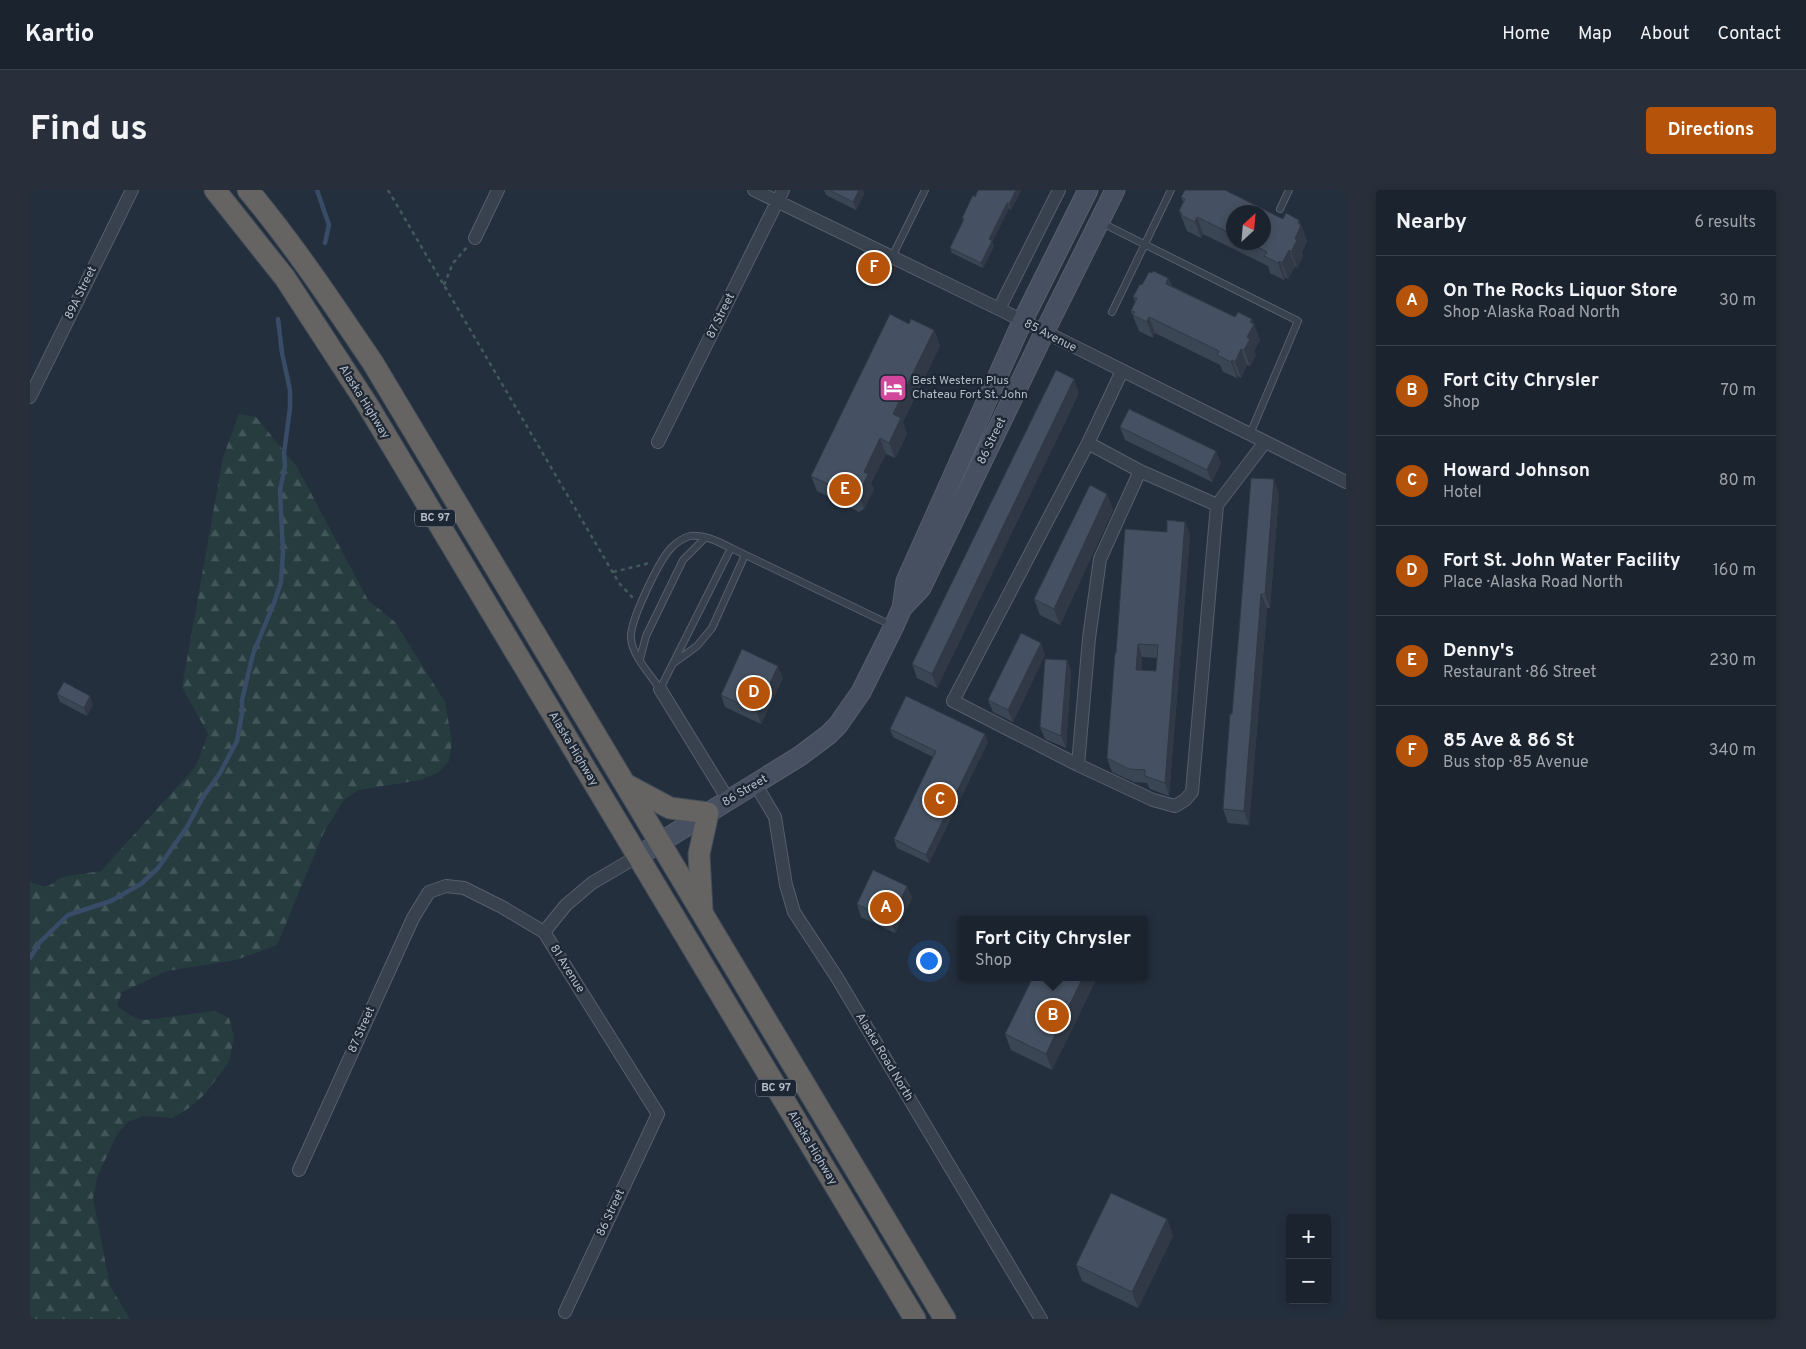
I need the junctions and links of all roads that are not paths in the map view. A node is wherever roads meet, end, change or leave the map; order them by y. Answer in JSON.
{"nodes":[{"id":1,"x":132,"y":190,"type":"edge"},
{"id":2,"x":215,"y":190,"type":"edge"},
{"id":3,"x":248,"y":190,"type":"edge"},
{"id":4,"x":498,"y":190,"type":"edge"},
{"id":5,"x":754,"y":190,"type":"edge"},
{"id":6,"x":925,"y":190,"type":"edge"},
{"id":7,"x":1059,"y":190,"type":"edge"},
{"id":8,"x":1088,"y":190,"type":"edge"},
{"id":9,"x":1115,"y":190,"type":"edge"},
{"id":10,"x":1171,"y":190,"type":"edge"},
{"id":11,"x":1290,"y":190,"type":"edge"},
{"id":12,"x":780,"y":196,"type":"edge"},
{"id":13,"x":1280,"y":209,"type":"dead end"},
{"id":14,"x":1100,"y":222,"type":"junction"},
{"id":15,"x":475,"y":238,"type":"road end"},
{"id":16,"x":1145,"y":245,"type":"junction"},
{"id":17,"x":892,"y":257,"type":"junction"},
{"id":18,"x":999,"y":309,"type":"junction"},
{"id":19,"x":1112,"y":312,"type":"dead end"},
{"id":20,"x":1022,"y":322,"type":"junction"},
{"id":21,"x":1044,"y":333,"type":"junction"},
{"id":22,"x":1122,"y":372,"type":"junction"},
{"id":23,"x":30,"y":397,"type":"edge"},
{"id":24,"x":1250,"y":434,"type":"junction"},
{"id":25,"x":658,"y":442,"type":"dead end"},
{"id":26,"x":1265,"y":442,"type":"junction"},
{"id":27,"x":1088,"y":444,"type":"junction"},
{"id":28,"x":1140,"y":471,"type":"junction"},
{"id":29,"x":1346,"y":482,"type":"edge"},
{"id":30,"x":1217,"y":505,"type":"junction"},
{"id":31,"x":705,"y":538,"type":"junction"},
{"id":32,"x":731,"y":548,"type":"junction"},
{"id":33,"x":746,"y":555,"type":"junction"},
{"id":34,"x":902,"y":608,"type":"junction"},
{"id":35,"x":894,"y":626,"type":"junction"},
{"id":36,"x":640,"y":659,"type":"junction"},
{"id":37,"x":672,"y":664,"type":"junction"},
{"id":38,"x":660,"y":689,"type":"junction"},
{"id":39,"x":1078,"y":765,"type":"junction"},
{"id":40,"x":625,"y":784,"type":"junction"},
{"id":41,"x":756,"y":784,"type":"junction"},
{"id":42,"x":729,"y":800,"type":"junction"},
{"id":43,"x":708,"y":813,"type":"junction"},
{"id":44,"x":660,"y":842,"type":"junction"},
{"id":45,"x":638,"y":856,"type":"junction"},
{"id":46,"x":430,"y":892,"type":"joint"},
{"id":47,"x":702,"y":912,"type":"junction"},
{"id":48,"x":544,"y":932,"type":"junction"},
{"id":49,"x":658,"y":1114,"type":"joint"},
{"id":50,"x":298,"y":1170,"type":"dead end"},
{"id":51,"x":565,"y":1312,"type":"dead end"},
{"id":52,"x":915,"y":1319,"type":"edge"},
{"id":53,"x":945,"y":1319,"type":"edge"},
{"id":54,"x":1041,"y":1319,"type":"edge"}],
"edges":[{"from":1,"to":23,"type":"street","name":"89A Street"},
{"from":2,"to":45,"type":"highway","name":"Alaska Highway","number":"BC 97"},
{"from":3,"to":40,"type":"highway","number":"BC 97"},
{"from":4,"to":15,"type":"street"},
{"from":5,"to":12,"type":"street","name":"85 Avenue"},
{"from":6,"to":17,"type":"lane"},
{"from":7,"to":18,"type":"street"},
{"from":8,"to":20,"type":"main road","name":"86 Street"},
{"from":9,"to":14,"type":"main road","name":"86 Street"},
{"from":10,"to":16,"type":"lane"},
{"from":11,"to":13,"type":"lane"},
{"from":12,"to":17,"type":"street","name":"85 Avenue"},
{"from":12,"to":25,"type":"street","name":"87 Street"},
{"from":14,"to":16,"type":"lane"},
{"from":14,"to":21,"type":"main road","name":"86 Street"},
{"from":16,"to":19,"type":"lane"},
{"from":16,"to":24,"type":"lane"},
{"from":17,"to":18,"type":"street","name":"85 Avenue"},
{"from":18,"to":20,"type":"street","name":"85 Avenue"},
{"from":20,"to":21,"type":"street","name":"85 Avenue"},
{"from":20,"to":34,"type":"main road","name":"86 Street"},
{"from":21,"to":22,"type":"street","name":"85 Avenue"},
{"from":21,"to":34,"type":"main road","name":"86 Street"},
{"from":22,"to":24,"type":"street","name":"85 Avenue"},
{"from":22,"to":27,"type":"street"},
{"from":24,"to":26,"type":"street","name":"85 Avenue"},
{"from":26,"to":29,"type":"street","name":"85 Avenue"},
{"from":26,"to":30,"type":"street"},
{"from":27,"to":28,"type":"street"},
{"from":27,"to":39,"type":"street"},
{"from":28,"to":30,"type":"street"},
{"from":28,"to":39,"type":"street"},
{"from":30,"to":39,"type":"street"},
{"from":31,"to":32,"type":"lane"},
{"from":31,"to":36,"type":"lane"},
{"from":31,"to":36,"type":"lane"},
{"from":32,"to":33,"type":"lane"},
{"from":32,"to":37,"type":"lane"},
{"from":33,"to":35,"type":"lane"},
{"from":33,"to":37,"type":"lane"},
{"from":34,"to":35,"type":"main road","name":"86 Street"},
{"from":35,"to":41,"type":"main road","name":"86 Street"},
{"from":36,"to":38,"type":"lane"},
{"from":37,"to":38,"type":"lane"},
{"from":38,"to":42,"type":"street"},
{"from":40,"to":43,"type":"highway"},
{"from":40,"to":44,"type":"highway","number":"BC 97"},
{"from":41,"to":42,"type":"main road","name":"86 Street"},
{"from":41,"to":54,"type":"street","name":"Alaska Road North"},
{"from":42,"to":43,"type":"main road","name":"86 Street"},
{"from":43,"to":44,"type":"main road","name":"86 Street"},
{"from":43,"to":47,"type":"highway"},
{"from":44,"to":45,"type":"main road","name":"86 Street"},
{"from":44,"to":47,"type":"highway","number":"BC 97"},
{"from":45,"to":48,"type":"street","name":"86 Street"},
{"from":45,"to":52,"type":"highway","name":"Alaska Highway","number":"BC 97"},
{"from":46,"to":48,"type":"street","name":"81 Avenue"},
{"from":46,"to":50,"type":"street","name":"87 Street"},
{"from":47,"to":53,"type":"highway","number":"BC 97"},
{"from":48,"to":49,"type":"street","name":"81 Avenue"},
{"from":49,"to":51,"type":"street","name":"86 Street"}]}
